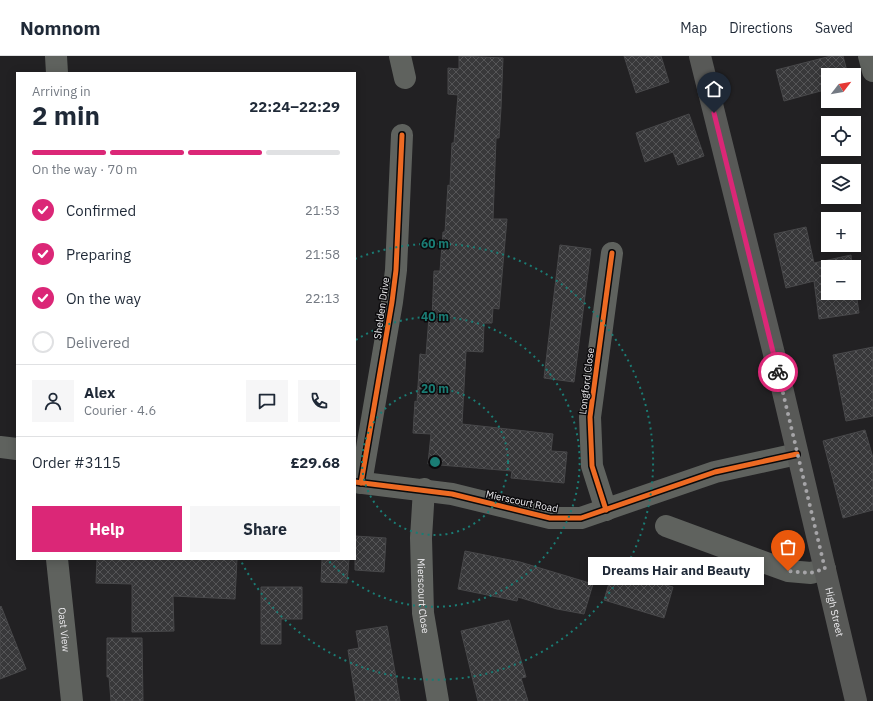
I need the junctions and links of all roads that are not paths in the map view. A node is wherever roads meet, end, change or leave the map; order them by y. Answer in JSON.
{"nodes":[{"id":1,"x":56,"y":56,"type":"edge"},
{"id":2,"x":400,"y":56,"type":"edge"},
{"id":3,"x":700,"y":56,"type":"edge"},
{"id":4,"x":869,"y":56,"type":"edge"},
{"id":5,"x":873,"y":71,"type":"edge"},
{"id":6,"x":57,"y":72,"type":"edge"},
{"id":7,"x":405,"y":78,"type":"dead end"},
{"id":8,"x":402,"y":135,"type":"dead end"},
{"id":9,"x":612,"y":253,"type":"dead end"},
{"id":10,"x":0,"y":447,"type":"edge"},
{"id":11,"x":16,"y":449,"type":"edge"},
{"id":12,"x":797,"y":454,"type":"junction"},
{"id":13,"x":358,"y":482,"type":"edge"},
{"id":14,"x":424,"y":490,"type":"junction"},
{"id":15,"x":606,"y":510,"type":"junction"},
{"id":16,"x":666,"y":526,"type":"dead end"},
{"id":17,"x":57,"y":560,"type":"edge"},
{"id":18,"x":825,"y":569,"type":"junction"},
{"id":19,"x":72,"y":701,"type":"edge"},
{"id":20,"x":438,"y":701,"type":"edge"},
{"id":21,"x":856,"y":701,"type":"edge"}],
"edges":[{"from":1,"to":6,"type":"street"},
{"from":2,"to":7,"type":"street"},
{"from":3,"to":12,"type":"main road","name":"High Street"},
{"from":4,"to":5,"type":"street"},
{"from":8,"to":13,"type":"street","name":"Shelden Drive"},
{"from":9,"to":15,"type":"street","name":"Longford Close"},
{"from":10,"to":11,"type":"street"},
{"from":12,"to":15,"type":"street","name":"Mierscourt Road"},
{"from":12,"to":18,"type":"main road","name":"High Street"},
{"from":13,"to":14,"type":"street","name":"Mierscourt Road"},
{"from":14,"to":15,"type":"street","name":"Mierscourt Road"},
{"from":14,"to":20,"type":"street","name":"Mierscourt Close"},
{"from":16,"to":18,"type":"street"},
{"from":17,"to":19,"type":"street","name":"Oast View"},
{"from":18,"to":21,"type":"main road","name":"High Street"}]}
